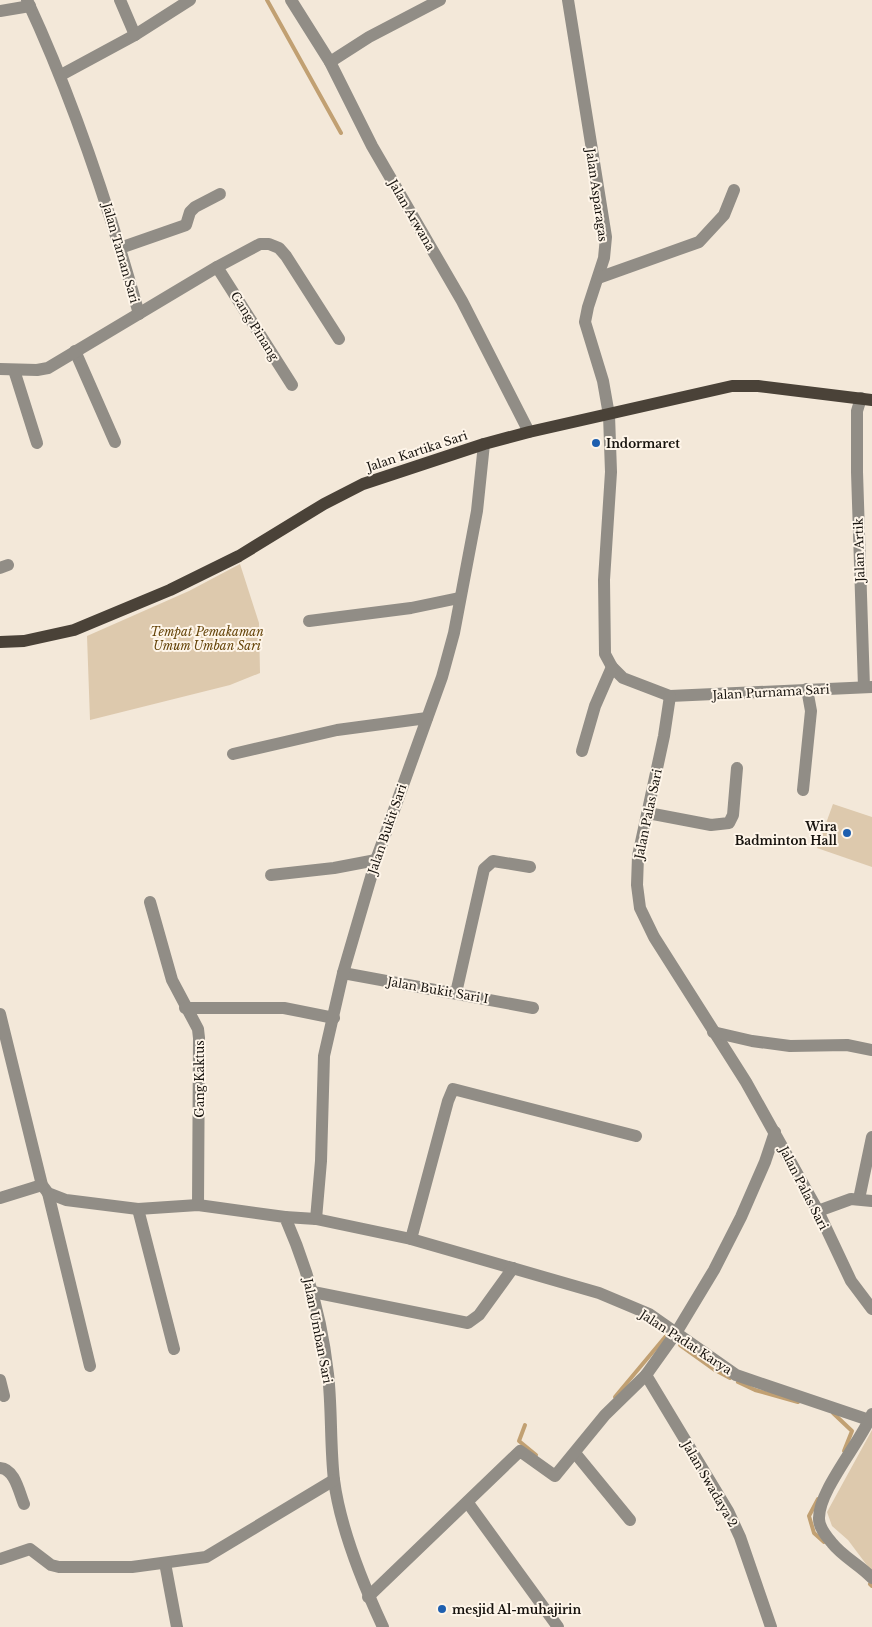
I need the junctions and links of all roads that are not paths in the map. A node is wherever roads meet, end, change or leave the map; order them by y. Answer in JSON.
{"nodes":[{"id":1,"x":120,"y":0,"type":"edge"},
{"id":2,"x":190,"y":0,"type":"edge"},
{"id":3,"x":292,"y":0,"type":"edge"},
{"id":4,"x":440,"y":0,"type":"edge"},
{"id":5,"x":568,"y":0,"type":"edge"},
{"id":6,"x":29,"y":3,"type":"edge"},
{"id":7,"x":0,"y":11,"type":"edge"},
{"id":8,"x":134,"y":35,"type":"junction"},
{"id":9,"x":330,"y":62,"type":"junction"},
{"id":10,"x":60,"y":75,"type":"junction"},
{"id":11,"x":734,"y":190,"type":"dead end"},
{"id":12,"x":220,"y":194,"type":"dead end"},
{"id":13,"x":120,"y":248,"type":"junction"},
{"id":14,"x":217,"y":267,"type":"junction"},
{"id":15,"x":598,"y":278,"type":"junction"},
{"id":16,"x":139,"y":314,"type":"junction"},
{"id":17,"x":339,"y":339,"type":"dead end"},
{"id":18,"x":75,"y":351,"type":"junction"},
{"id":19,"x":0,"y":369,"type":"edge"},
{"id":20,"x":14,"y":370,"type":"junction"},
{"id":21,"x":292,"y":385,"type":"dead end"},
{"id":22,"x":866,"y":399,"type":"edge"},
{"id":23,"x":609,"y":415,"type":"junction"},
{"id":24,"x":529,"y":432,"type":"junction"},
{"id":25,"x":115,"y":442,"type":"dead end"},
{"id":26,"x":38,"y":443,"type":"dead end"},
{"id":27,"x":484,"y":444,"type":"junction"},
{"id":28,"x":459,"y":598,"type":"junction"},
{"id":29,"x":309,"y":621,"type":"dead end"},
{"id":30,"x":0,"y":642,"type":"edge"},
{"id":31,"x":612,"y":667,"type":"junction"},
{"id":32,"x":868,"y":687,"type":"edge"},
{"id":33,"x":807,"y":689,"type":"junction"},
{"id":34,"x":670,"y":696,"type":"junction"},
{"id":35,"x":427,"y":718,"type":"junction"},
{"id":36,"x":582,"y":751,"type":"dead end"},
{"id":37,"x":234,"y":754,"type":"dead end"},
{"id":38,"x":737,"y":768,"type":"dead end"},
{"id":39,"x":803,"y":790,"type":"dead end"},
{"id":40,"x":648,"y":813,"type":"junction"},
{"id":41,"x":376,"y":860,"type":"junction"},
{"id":42,"x":530,"y":867,"type":"dead end"},
{"id":43,"x":271,"y":875,"type":"dead end"},
{"id":44,"x":150,"y":902,"type":"dead end"},
{"id":45,"x":343,"y":974,"type":"junction"},
{"id":46,"x":456,"y":993,"type":"junction"},
{"id":47,"x":185,"y":1008,"type":"junction"},
{"id":48,"x":533,"y":1008,"type":"dead end"},
{"id":49,"x":0,"y":1014,"type":"edge"},
{"id":50,"x":334,"y":1018,"type":"junction"},
{"id":51,"x":712,"y":1032,"type":"junction"},
{"id":52,"x":872,"y":1050,"type":"edge"},
{"id":53,"x":775,"y":1132,"type":"junction"},
{"id":54,"x":636,"y":1136,"type":"dead end"},
{"id":55,"x":872,"y":1137,"type":"edge"},
{"id":56,"x":45,"y":1189,"type":"junction"},
{"id":57,"x":0,"y":1198,"type":"edge"},
{"id":58,"x":859,"y":1199,"type":"junction"},
{"id":59,"x":872,"y":1201,"type":"edge"},
{"id":60,"x":198,"y":1205,"type":"junction"},
{"id":61,"x":138,"y":1210,"type":"junction"},
{"id":62,"x":818,"y":1211,"type":"junction"},
{"id":63,"x":285,"y":1217,"type":"junction"},
{"id":64,"x":316,"y":1219,"type":"junction"},
{"id":65,"x":411,"y":1240,"type":"junction"},
{"id":66,"x":513,"y":1268,"type":"junction"},
{"id":67,"x":313,"y":1292,"type":"junction"},
{"id":68,"x":872,"y":1310,"type":"edge"},
{"id":69,"x":676,"y":1334,"type":"junction"},
{"id":70,"x":174,"y":1349,"type":"dead end"},
{"id":71,"x":90,"y":1366,"type":"dead end"},
{"id":72,"x":646,"y":1375,"type":"junction"},
{"id":73,"x":0,"y":1380,"type":"edge"},
{"id":74,"x":4,"y":1396,"type":"dead end"},
{"id":75,"x":870,"y":1416,"type":"edge"},
{"id":76,"x":867,"y":1439,"type":"edge"},
{"id":77,"x":575,"y":1453,"type":"junction"},
{"id":78,"x":0,"y":1468,"type":"edge"},
{"id":79,"x":334,"y":1480,"type":"junction"},
{"id":80,"x":468,"y":1503,"type":"junction"},
{"id":81,"x":24,"y":1504,"type":"dead end"},
{"id":82,"x":630,"y":1520,"type":"dead end"},
{"id":83,"x":0,"y":1559,"type":"edge"},
{"id":84,"x":165,"y":1563,"type":"junction"},
{"id":85,"x":872,"y":1578,"type":"edge"},
{"id":86,"x":368,"y":1597,"type":"junction"},
{"id":87,"x":178,"y":1627,"type":"edge"},
{"id":88,"x":383,"y":1627,"type":"edge"},
{"id":89,"x":558,"y":1627,"type":"edge"},
{"id":90,"x":771,"y":1627,"type":"edge"}],
"edges":[{"from":1,"to":8,"type":"street"},
{"from":2,"to":8,"type":"street"},
{"from":3,"to":9,"type":"street","name":"Jalan Arwana"},
{"from":4,"to":9,"type":"street"},
{"from":5,"to":15,"type":"street","name":"Jalan Asparagas"},
{"from":6,"to":7,"type":"street"},
{"from":6,"to":10,"type":"street","name":"Jalan Taman Sari"},
{"from":8,"to":10,"type":"street"},
{"from":9,"to":24,"type":"street","name":"Jalan Arwana"},
{"from":10,"to":13,"type":"street","name":"Jalan Taman Sari"},
{"from":11,"to":15,"type":"street"},
{"from":12,"to":13,"type":"street"},
{"from":13,"to":16,"type":"street","name":"Jalan Taman Sari"},
{"from":14,"to":16,"type":"street"},
{"from":14,"to":17,"type":"street"},
{"from":14,"to":21,"type":"street","name":"Gang Pinang"},
{"from":15,"to":23,"type":"street","name":"Jalan Asparagas"},
{"from":16,"to":18,"type":"street","name":"Jalan Taman Sari"},
{"from":18,"to":20,"type":"street","name":"Jalan Taman Sari"},
{"from":18,"to":25,"type":"street"},
{"from":19,"to":20,"type":"street","name":"Jalan Taman Sari"},
{"from":20,"to":26,"type":"street"},
{"from":22,"to":23,"type":"main road","name":"Jalan Kartika Sari"},
{"from":22,"to":32,"type":"street","name":"Jalan Artik"},
{"from":23,"to":24,"type":"main road","name":"Jalan Kartika Sari"},
{"from":23,"to":31,"type":"street"},
{"from":24,"to":27,"type":"main road","name":"Jalan Kartika Sari"},
{"from":27,"to":28,"type":"street","name":"Jalan Bukit Sari"},
{"from":27,"to":30,"type":"main road","name":"Jalan Kartika Sari"},
{"from":28,"to":29,"type":"street"},
{"from":28,"to":35,"type":"street","name":"Jalan Bukit Sari"},
{"from":31,"to":34,"type":"street"},
{"from":31,"to":36,"type":"street"},
{"from":32,"to":33,"type":"street","name":"Jalan Purnama Sari"},
{"from":33,"to":34,"type":"street","name":"Jalan Purnama Sari"},
{"from":33,"to":39,"type":"street"},
{"from":34,"to":40,"type":"street","name":"Jalan Palas Sari"},
{"from":35,"to":37,"type":"street"},
{"from":35,"to":41,"type":"street","name":"Jalan Bukit Sari"},
{"from":38,"to":40,"type":"street"},
{"from":40,"to":51,"type":"street","name":"Jalan Palas Sari"},
{"from":41,"to":43,"type":"street"},
{"from":41,"to":45,"type":"street","name":"Jalan Bukit Sari"},
{"from":42,"to":46,"type":"street"},
{"from":44,"to":47,"type":"street","name":"Gang Kaktus"},
{"from":45,"to":46,"type":"street","name":"Jalan Bukit Sari I"},
{"from":45,"to":50,"type":"street","name":"Jalan Bukit Sari"},
{"from":46,"to":48,"type":"street","name":"Jalan Bukit Sari I"},
{"from":47,"to":50,"type":"street"},
{"from":47,"to":60,"type":"street","name":"Gang Kaktus"},
{"from":49,"to":56,"type":"street"},
{"from":50,"to":64,"type":"street","name":"Jalan Bukit Sari"},
{"from":51,"to":52,"type":"street"},
{"from":51,"to":53,"type":"street","name":"Jalan Palas Sari"},
{"from":53,"to":62,"type":"street","name":"Jalan Palas Sari"},
{"from":53,"to":69,"type":"street"},
{"from":54,"to":65,"type":"street"},
{"from":55,"to":58,"type":"street"},
{"from":56,"to":57,"type":"street"},
{"from":56,"to":61,"type":"street"},
{"from":56,"to":71,"type":"street"},
{"from":58,"to":59,"type":"street"},
{"from":58,"to":62,"type":"street"},
{"from":60,"to":61,"type":"street"},
{"from":60,"to":63,"type":"street"},
{"from":61,"to":70,"type":"street"},
{"from":62,"to":68,"type":"street","name":"Jalan Palas Sari"},
{"from":63,"to":64,"type":"street","name":"Jalan Padat Karya"},
{"from":63,"to":67,"type":"street","name":"Jalan Umban Sari"},
{"from":64,"to":65,"type":"street","name":"Jalan Padat Karya"},
{"from":65,"to":66,"type":"street","name":"Jalan Padat Karya"},
{"from":66,"to":67,"type":"street"},
{"from":66,"to":69,"type":"street","name":"Jalan Padat Karya"},
{"from":67,"to":79,"type":"street","name":"Jalan Umban Sari"},
{"from":69,"to":72,"type":"street"},
{"from":69,"to":75,"type":"street","name":"Jalan Padat Karya"},
{"from":72,"to":77,"type":"street"},
{"from":72,"to":90,"type":"street","name":"Jalan Swadaya 2"},
{"from":73,"to":74,"type":"street"},
{"from":75,"to":76,"type":"street","name":"Jalan Padat Karya"},
{"from":76,"to":85,"type":"street","name":"Jalan Padat Karya"},
{"from":77,"to":80,"type":"street"},
{"from":77,"to":82,"type":"street"},
{"from":78,"to":81,"type":"street"},
{"from":79,"to":84,"type":"street"},
{"from":79,"to":86,"type":"street","name":"Jalan Umban Sari"},
{"from":80,"to":86,"type":"street"},
{"from":80,"to":89,"type":"street"},
{"from":83,"to":84,"type":"street"},
{"from":84,"to":87,"type":"street"},
{"from":86,"to":88,"type":"street","name":"Jalan Umban Sari"}]}
